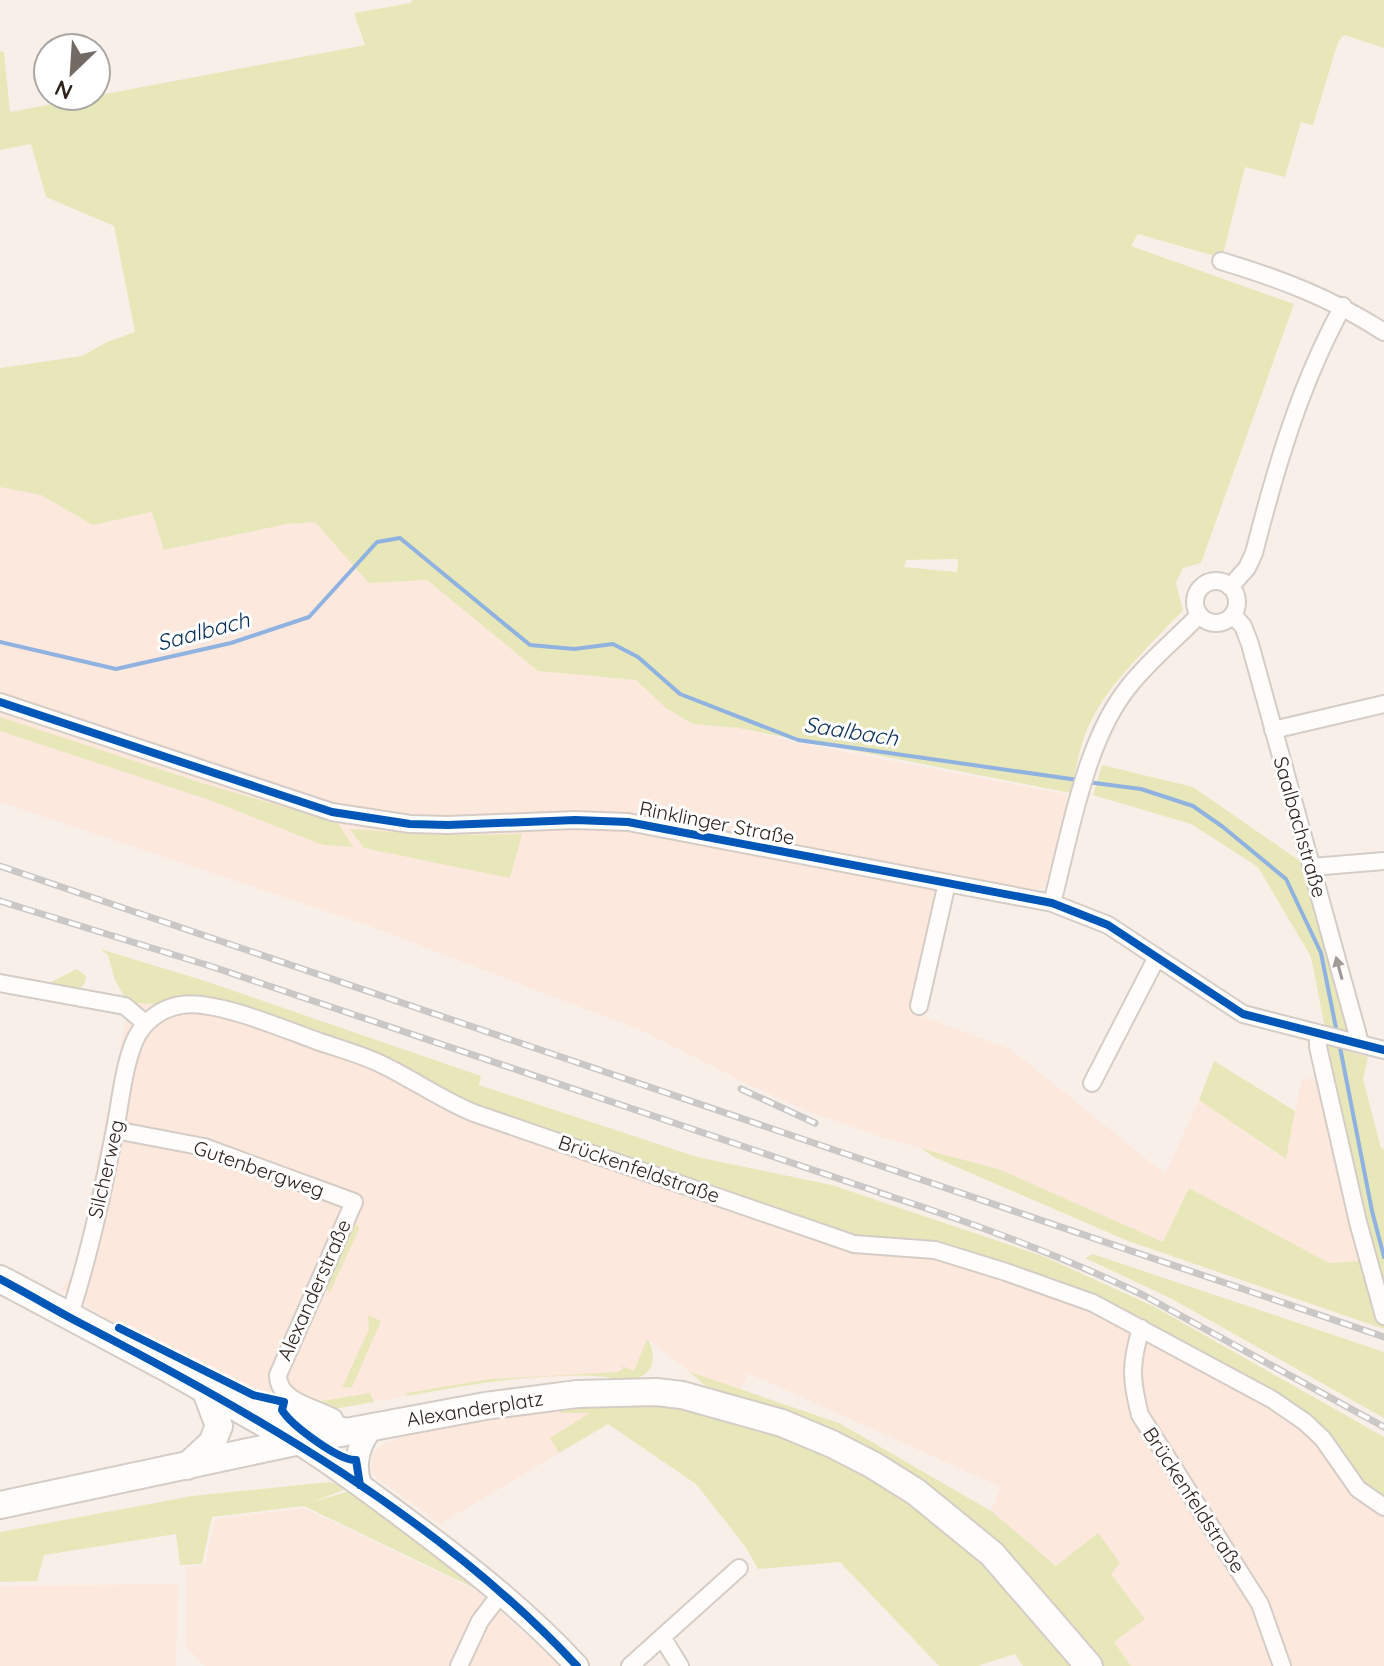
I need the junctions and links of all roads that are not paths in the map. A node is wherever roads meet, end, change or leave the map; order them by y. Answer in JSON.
{"nodes":[{"id":1,"x":1221,"y":261,"type":"dead end"},
{"id":2,"x":1343,"y":306,"type":"junction"},
{"id":3,"x":1384,"y":332,"type":"edge"},
{"id":4,"x":1230,"y":587,"type":"junction"},
{"id":5,"x":1199,"y":615,"type":"junction"},
{"id":6,"x":1233,"y":615,"type":"junction"},
{"id":7,"x":0,"y":702,"type":"edge"},
{"id":8,"x":1384,"y":704,"type":"edge"},
{"id":9,"x":1273,"y":730,"type":"junction"},
{"id":10,"x":1384,"y":861,"type":"edge"},
{"id":11,"x":1312,"y":867,"type":"junction"},
{"id":12,"x":947,"y":883,"type":"junction"},
{"id":13,"x":1052,"y":903,"type":"junction"},
{"id":14,"x":1157,"y":957,"type":"junction"},
{"id":15,"x":0,"y":983,"type":"edge"},
{"id":16,"x":919,"y":1006,"type":"dead end"},
{"id":17,"x":145,"y":1023,"type":"junction"},
{"id":18,"x":1322,"y":1034,"type":"junction"},
{"id":19,"x":1357,"y":1043,"type":"junction"},
{"id":20,"x":1384,"y":1050,"type":"edge"},
{"id":21,"x":1092,"y":1083,"type":"dead end"},
{"id":22,"x":115,"y":1130,"type":"junction"},
{"id":23,"x":354,"y":1202,"type":"joint"},
{"id":24,"x":0,"y":1279,"type":"edge"},
{"id":25,"x":1384,"y":1316,"type":"edge"},
{"id":26,"x":69,"y":1317,"type":"junction"},
{"id":27,"x":1141,"y":1328,"type":"junction"},
{"id":28,"x":205,"y":1389,"type":"junction"},
{"id":29,"x":252,"y":1415,"type":"junction"},
{"id":30,"x":357,"y":1430,"type":"junction"},
{"id":31,"x":297,"y":1442,"type":"junction"},
{"id":32,"x":187,"y":1466,"type":"junction"},
{"id":33,"x":360,"y":1485,"type":"junction"},
{"id":34,"x":0,"y":1505,"type":"edge"},
{"id":35,"x":1384,"y":1507,"type":"edge"},
{"id":36,"x":739,"y":1568,"type":"dead end"},
{"id":37,"x":502,"y":1592,"type":"junction"},
{"id":38,"x":662,"y":1637,"type":"junction"},
{"id":39,"x":459,"y":1666,"type":"edge"},
{"id":40,"x":577,"y":1666,"type":"edge"},
{"id":41,"x":630,"y":1666,"type":"edge"},
{"id":42,"x":680,"y":1666,"type":"edge"},
{"id":43,"x":1089,"y":1666,"type":"edge"},
{"id":44,"x":1282,"y":1666,"type":"edge"}],
"edges":[{"from":1,"to":2,"type":"street"},
{"from":2,"to":3,"type":"street"},
{"from":2,"to":4,"type":"street"},
{"from":4,"to":5,"type":"street"},
{"from":4,"to":6,"type":"street","name":"Saalbachstraße"},
{"from":5,"to":6,"type":"street"},
{"from":5,"to":13,"type":"street"},
{"from":6,"to":9,"type":"street","name":"Saalbachstraße"},
{"from":7,"to":12,"type":"street","name":"Rinklinger Straße"},
{"from":8,"to":9,"type":"street"},
{"from":9,"to":11,"type":"street","name":"Saalbachstraße"},
{"from":10,"to":11,"type":"street"},
{"from":19,"to":11,"type":"street","name":"Saalbachstraße","one_way":true},
{"from":12,"to":13,"type":"street","name":"Rinklinger Straße"},
{"from":12,"to":16,"type":"street"},
{"from":13,"to":14,"type":"street","name":"Rinklinger Straße"},
{"from":14,"to":18,"type":"street","name":"Rinklinger Straße"},
{"from":14,"to":21,"type":"street"},
{"from":15,"to":17,"type":"street"},
{"from":17,"to":22,"type":"street","name":"Silcherweg"},
{"from":17,"to":27,"type":"street","name":"Brückenfeldstraße"},
{"from":18,"to":19,"type":"street","name":"Rinklinger Straße"},
{"from":18,"to":25,"type":"street"},
{"from":19,"to":20,"type":"street","name":"Rinklinger Straße"},
{"from":22,"to":23,"type":"street","name":"Gutenbergweg"},
{"from":22,"to":26,"type":"street","name":"Silcherweg"},
{"from":23,"to":30,"type":"street","name":"Alexanderstraße"},
{"from":24,"to":26,"type":"main road"},
{"from":26,"to":28,"type":"main road"},
{"from":27,"to":35,"type":"street","name":"Brückenfeldstraße"},
{"from":27,"to":44,"type":"street","name":"Brückenfeldstraße"},
{"from":28,"to":29,"type":"main road"},
{"from":28,"to":32,"type":"main road"},
{"from":29,"to":30,"type":"main road"},
{"from":29,"to":31,"type":"main road"},
{"from":30,"to":31,"type":"main road","name":"Alexanderplatz"},
{"from":30,"to":33,"type":"street"},
{"from":30,"to":43,"type":"main road","name":"Alexanderplatz"},
{"from":31,"to":32,"type":"main road","name":"Alexanderplatz"},
{"from":31,"to":33,"type":"street"},
{"from":32,"to":34,"type":"main road","name":"Alexanderplatz"},
{"from":33,"to":37,"type":"street"},
{"from":36,"to":38,"type":"street"},
{"from":37,"to":39,"type":"street"},
{"from":37,"to":40,"type":"street"},
{"from":38,"to":41,"type":"street"},
{"from":38,"to":42,"type":"street"}]}
